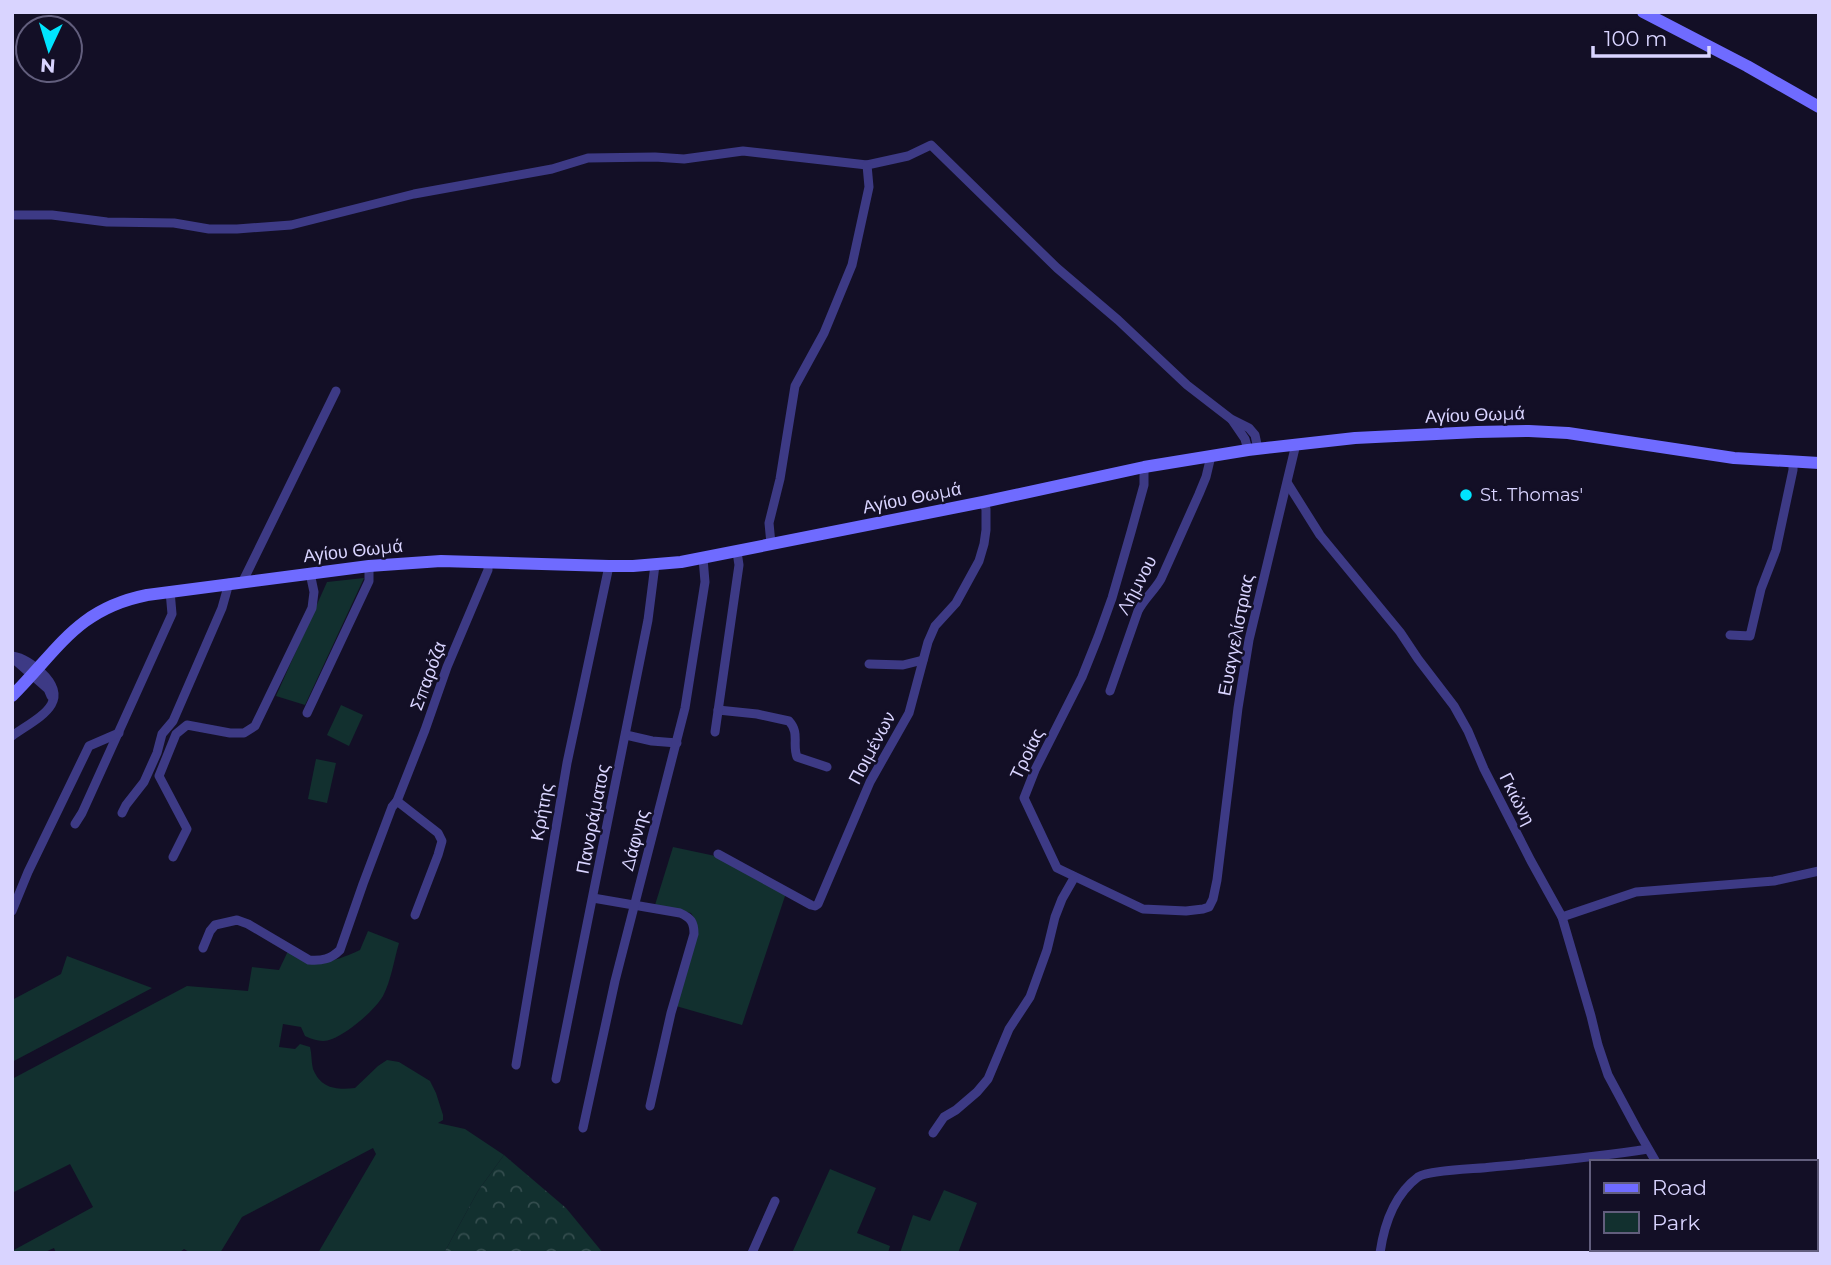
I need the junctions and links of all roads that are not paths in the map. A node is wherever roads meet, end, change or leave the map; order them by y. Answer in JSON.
{"nodes":[{"id":1,"x":1643,"y":12,"type":"edge"},
{"id":2,"x":1819,"y":107,"type":"edge"},
{"id":3,"x":867,"y":165,"type":"junction"},
{"id":4,"x":12,"y":215,"type":"edge"},
{"id":5,"x":336,"y":391,"type":"dead end"},
{"id":6,"x":1296,"y":444,"type":"junction"},
{"id":7,"x":1253,"y":449,"type":"junction"},
{"id":8,"x":1211,"y":456,"type":"junction"},
{"id":9,"x":1793,"y":463,"type":"junction"},
{"id":10,"x":1819,"y":463,"type":"edge"},
{"id":11,"x":1144,"y":467,"type":"junction"},
{"id":12,"x":1288,"y":484,"type":"junction"},
{"id":13,"x":983,"y":502,"type":"junction"},
{"id":14,"x":771,"y":544,"type":"junction"},
{"id":15,"x":737,"y":552,"type":"junction"},
{"id":16,"x":703,"y":558,"type":"junction"},
{"id":17,"x":488,"y":562,"type":"junction"},
{"id":18,"x":655,"y":565,"type":"junction"},
{"id":19,"x":369,"y":566,"type":"junction"},
{"id":20,"x":609,"y":566,"type":"junction"},
{"id":21,"x":310,"y":573,"type":"junction"},
{"id":22,"x":243,"y":581,"type":"junction"},
{"id":23,"x":229,"y":583,"type":"junction"},
{"id":24,"x":170,"y":592,"type":"junction"},
{"id":25,"x":1730,"y":635,"type":"dead end"},
{"id":26,"x":12,"y":658,"type":"edge"},
{"id":27,"x":923,"y":660,"type":"junction"},
{"id":28,"x":869,"y":664,"type":"dead end"},
{"id":29,"x":35,"y":672,"type":"junction"},
{"id":30,"x":1110,"y":691,"type":"dead end"},
{"id":31,"x":12,"y":696,"type":"edge"},
{"id":32,"x":718,"y":710,"type":"junction"},
{"id":33,"x":307,"y":713,"type":"dead end"},
{"id":34,"x":715,"y":732,"type":"dead end"},
{"id":35,"x":119,"y":733,"type":"junction"},
{"id":36,"x":626,"y":735,"type":"junction"},
{"id":37,"x":12,"y":736,"type":"edge"},
{"id":38,"x":677,"y":743,"type":"junction"},
{"id":39,"x":827,"y":767,"type":"dead end"},
{"id":40,"x":397,"y":801,"type":"junction"},
{"id":41,"x":122,"y":814,"type":"dead end"},
{"id":42,"x":75,"y":824,"type":"dead end"},
{"id":43,"x":1223,"y":834,"type":"joint"},
{"id":44,"x":718,"y":854,"type":"dead end"},
{"id":45,"x":173,"y":857,"type":"dead end"},
{"id":46,"x":1819,"y":871,"type":"edge"},
{"id":47,"x":1074,"y":878,"type":"junction"},
{"id":48,"x":593,"y":898,"type":"junction"},
{"id":49,"x":634,"y":905,"type":"junction"},
{"id":50,"x":12,"y":911,"type":"edge"},
{"id":51,"x":415,"y":915,"type":"dead end"},
{"id":52,"x":1562,"y":917,"type":"junction"},
{"id":53,"x":203,"y":948,"type":"dead end"},
{"id":54,"x":516,"y":1065,"type":"dead end"},
{"id":55,"x":556,"y":1079,"type":"dead end"},
{"id":56,"x":650,"y":1107,"type":"dead end"},
{"id":57,"x":583,"y":1128,"type":"dead end"},
{"id":58,"x":933,"y":1133,"type":"dead end"},
{"id":59,"x":1648,"y":1149,"type":"junction"},
{"id":60,"x":1655,"y":1160,"type":"edge"},
{"id":61,"x":775,"y":1201,"type":"dead end"},
{"id":62,"x":752,"y":1253,"type":"edge"},
{"id":63,"x":1380,"y":1253,"type":"edge"}],
"edges":[{"from":1,"to":2,"type":"main road"},
{"from":3,"to":4,"type":"street"},
{"from":3,"to":7,"type":"street"},
{"from":3,"to":14,"type":"street"},
{"from":5,"to":22,"type":"street"},
{"from":6,"to":7,"type":"main road","name":"Αγίου Θωμά"},
{"from":6,"to":9,"type":"main road","name":"Αγίου Θωμά"},
{"from":6,"to":12,"type":"street","name":"Ευαγγελίστριας"},
{"from":7,"to":8,"type":"main road","name":"Αγίου Θωμά"},
{"from":8,"to":11,"type":"main road","name":"Αγίου Θωμά"},
{"from":8,"to":30,"type":"street","name":"Λήμνου"},
{"from":9,"to":10,"type":"main road","name":"Αγίου Θωμά"},
{"from":9,"to":25,"type":"street"},
{"from":11,"to":13,"type":"main road","name":"Αγίου Θωμά"},
{"from":11,"to":47,"type":"street","name":"Τροίας"},
{"from":12,"to":43,"type":"street","name":"Ευαγγελίστριας"},
{"from":12,"to":52,"type":"street","name":"Γκιώνη"},
{"from":13,"to":14,"type":"main road","name":"Αγίου Θωμά"},
{"from":13,"to":27,"type":"street","name":"Ποιμένων"},
{"from":14,"to":15,"type":"main road","name":"Αγίου Θωμά"},
{"from":15,"to":16,"type":"main road","name":"Αγίου Θωμά"},
{"from":15,"to":32,"type":"street"},
{"from":16,"to":18,"type":"main road","name":"Αγίου Θωμά"},
{"from":16,"to":38,"type":"street","name":"Δάφνης"},
{"from":17,"to":19,"type":"main road","name":"Αγίου Θωμά"},
{"from":17,"to":20,"type":"main road","name":"Αγίου Θωμά"},
{"from":17,"to":40,"type":"street","name":"Σπαρόζα"},
{"from":18,"to":20,"type":"main road","name":"Αγίου Θωμά"},
{"from":18,"to":36,"type":"street","name":"Πανοράματος"},
{"from":19,"to":21,"type":"main road","name":"Αγίου Θωμά"},
{"from":19,"to":33,"type":"street"},
{"from":20,"to":54,"type":"street","name":"Κρήτης"},
{"from":21,"to":22,"type":"main road","name":"Αγίου Θωμά"},
{"from":21,"to":45,"type":"street"},
{"from":22,"to":23,"type":"main road","name":"Αγίου Θωμά"},
{"from":23,"to":24,"type":"main road","name":"Αγίου Θωμά"},
{"from":23,"to":41,"type":"street"},
{"from":24,"to":29,"type":"main road","name":"Αγίου Θωμά"},
{"from":24,"to":35,"type":"street"},
{"from":26,"to":29,"type":"street"},
{"from":27,"to":28,"type":"street"},
{"from":27,"to":44,"type":"street","name":"Ποιμένων"},
{"from":29,"to":31,"type":"main road","name":"Αγίου Θωμά"},
{"from":29,"to":37,"type":"street"},
{"from":32,"to":34,"type":"street"},
{"from":32,"to":39,"type":"street"},
{"from":35,"to":42,"type":"street"},
{"from":35,"to":50,"type":"street"},
{"from":36,"to":38,"type":"street"},
{"from":36,"to":48,"type":"street","name":"Πανοράματος"},
{"from":38,"to":49,"type":"street","name":"Δάφνης"},
{"from":40,"to":51,"type":"street"},
{"from":40,"to":53,"type":"street","name":"Σπαρόζα"},
{"from":43,"to":47,"type":"street","name":"Τροίας"},
{"from":46,"to":52,"type":"street"},
{"from":47,"to":58,"type":"street"},
{"from":48,"to":49,"type":"street"},
{"from":48,"to":55,"type":"street","name":"Πανοράματος"},
{"from":49,"to":56,"type":"street"},
{"from":49,"to":57,"type":"street","name":"Δάφνης"},
{"from":52,"to":59,"type":"street","name":"Γκιώνη"},
{"from":59,"to":60,"type":"street","name":"Γκιώνη"},
{"from":59,"to":63,"type":"street"},
{"from":61,"to":62,"type":"street"}]}
